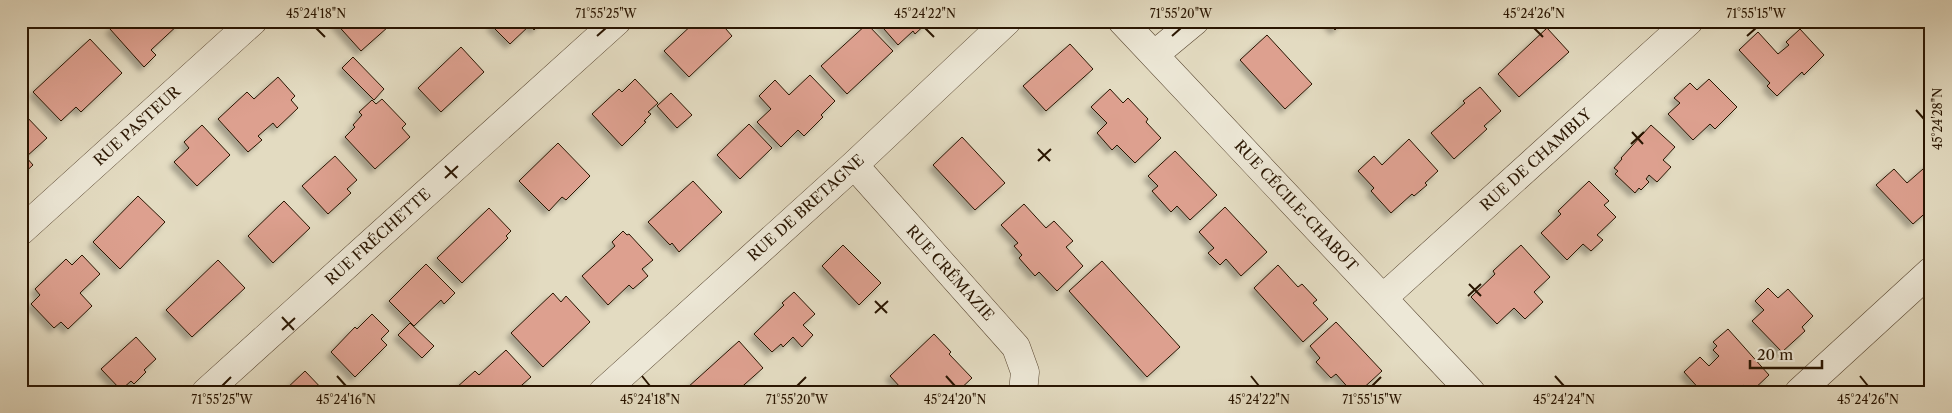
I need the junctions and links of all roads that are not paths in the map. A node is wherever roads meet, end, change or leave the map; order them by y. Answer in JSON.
{"nodes":[{"id":1,"x":253,"y":21,"type":"edge"},
{"id":2,"x":617,"y":21,"type":"edge"},
{"id":3,"x":1007,"y":21,"type":"edge"},
{"id":4,"x":1122,"y":21,"type":"edge"},
{"id":5,"x":1194,"y":21,"type":"edge"},
{"id":6,"x":1689,"y":21,"type":"edge"},
{"id":7,"x":1154,"y":55,"type":"junction"},
{"id":8,"x":854,"y":165,"type":"junction"},
{"id":9,"x":21,"y":232,"type":"edge"},
{"id":10,"x":1931,"y":271,"type":"edge"},
{"id":11,"x":1383,"y":298,"type":"junction"},
{"id":12,"x":206,"y":392,"type":"edge"},
{"id":13,"x":603,"y":392,"type":"edge"},
{"id":14,"x":1022,"y":392,"type":"edge"},
{"id":15,"x":1471,"y":392,"type":"edge"},
{"id":16,"x":1799,"y":392,"type":"edge"}],
"edges":[{"from":1,"to":9,"type":"street","name":"RUE PASTEUR"},
{"from":2,"to":12,"type":"street","name":"RUE FRÉCHETTE"},
{"from":3,"to":8,"type":"street","name":"RUE DE BRETAGNE"},
{"from":4,"to":7,"type":"street","name":"RUE CÉCILE-CHABOT"},
{"from":5,"to":7,"type":"street"},
{"from":6,"to":11,"type":"street","name":"RUE DE CHAMBLY"},
{"from":7,"to":11,"type":"street","name":"RUE CÉCILE-CHABOT"},
{"from":8,"to":13,"type":"street","name":"RUE DE BRETAGNE"},
{"from":8,"to":14,"type":"street","name":"RUE CRÉMAZIE"},
{"from":10,"to":16,"type":"street"},
{"from":11,"to":15,"type":"street","name":"RUE CÉCILE-CHABOT"}]}
